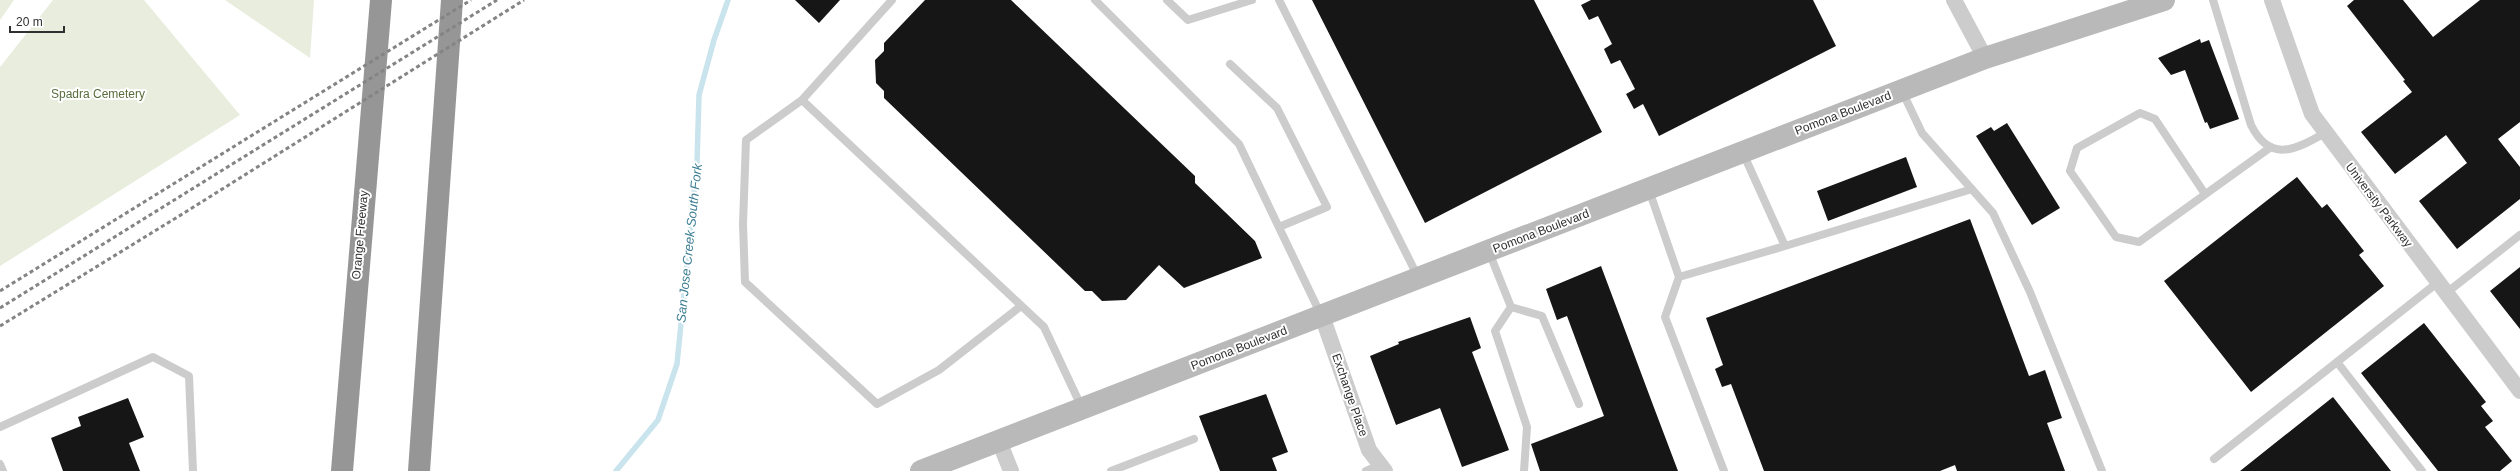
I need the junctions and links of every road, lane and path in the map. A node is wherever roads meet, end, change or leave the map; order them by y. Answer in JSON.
{"nodes":[{"id":1,"x":452,"y":0,"type":"edge"},
{"id":2,"x":892,"y":0,"type":"edge"},
{"id":3,"x":1095,"y":0,"type":"edge"},
{"id":4,"x":1167,"y":0,"type":"edge"},
{"id":5,"x":1252,"y":0,"type":"edge"},
{"id":6,"x":1279,"y":0,"type":"edge"},
{"id":7,"x":1954,"y":0,"type":"edge"},
{"id":8,"x":2164,"y":0,"type":"edge"},
{"id":9,"x":2212,"y":0,"type":"edge"},
{"id":10,"x":2272,"y":0,"type":"edge"},
{"id":11,"x":380,"y":6,"type":"edge"},
{"id":12,"x":1985,"y":58,"type":"junction"},
{"id":13,"x":1230,"y":64,"type":"dead end"},
{"id":14,"x":1902,"y":90,"type":"junction"},
{"id":15,"x":802,"y":100,"type":"junction"},
{"id":16,"x":2325,"y":132,"type":"junction"},
{"id":17,"x":2271,"y":147,"type":"junction"},
{"id":18,"x":1743,"y":152,"type":"junction"},
{"id":19,"x":1648,"y":189,"type":"junction"},
{"id":20,"x":1972,"y":189,"type":"junction"},
{"id":21,"x":2205,"y":194,"type":"junction"},
{"id":22,"x":1279,"y":227,"type":"junction"},
{"id":23,"x":2520,"y":235,"type":"edge"},
{"id":24,"x":1785,"y":246,"type":"junction"},
{"id":25,"x":1489,"y":251,"type":"junction"},
{"id":26,"x":1679,"y":277,"type":"junction"},
{"id":27,"x":1419,"y":278,"type":"junction"},
{"id":28,"x":2441,"y":288,"type":"junction"},
{"id":29,"x":1022,"y":306,"type":"junction"},
{"id":30,"x":1511,"y":307,"type":"junction"},
{"id":31,"x":1322,"y":316,"type":"junction"},
{"id":32,"x":2337,"y":362,"type":"junction"},
{"id":33,"x":2520,"y":392,"type":"edge"},
{"id":34,"x":1579,"y":404,"type":"dead end"},
{"id":35,"x":1082,"y":409,"type":"junction"},
{"id":36,"x":0,"y":427,"type":"edge"},
{"id":37,"x":1194,"y":439,"type":"dead end"},
{"id":38,"x":999,"y":441,"type":"junction"},
{"id":39,"x":2214,"y":459,"type":"dead end"},
{"id":40,"x":0,"y":464,"type":"edge"},
{"id":41,"x":1377,"y":469,"type":"edge"},
{"id":42,"x":3,"y":471,"type":"edge"},
{"id":43,"x":193,"y":471,"type":"edge"},
{"id":44,"x":342,"y":471,"type":"edge"},
{"id":45,"x":419,"y":471,"type":"edge"},
{"id":46,"x":920,"y":471,"type":"edge"},
{"id":47,"x":1011,"y":471,"type":"edge"},
{"id":48,"x":1112,"y":471,"type":"edge"},
{"id":49,"x":1523,"y":471,"type":"edge"},
{"id":50,"x":1724,"y":471,"type":"edge"},
{"id":51,"x":2102,"y":471,"type":"edge"},
{"id":52,"x":2422,"y":471,"type":"edge"}],
"edges":[{"from":1,"to":45,"type":"highway"},
{"from":2,"to":15,"type":"lane"},
{"from":3,"to":22,"type":"lane"},
{"from":4,"to":5,"type":"lane"},
{"from":6,"to":27,"type":"lane"},
{"from":7,"to":12,"type":"street"},
{"from":8,"to":12,"type":"street","name":"Pomona Boulevard"},
{"from":9,"to":17,"type":"lane"},
{"from":10,"to":16,"type":"street","name":"University Parkway"},
{"from":11,"to":44,"type":"highway","name":"Orange Freeway"},
{"from":12,"to":14,"type":"street","name":"Pomona Boulevard"},
{"from":13,"to":22,"type":"lane"},
{"from":14,"to":18,"type":"street","name":"Pomona Boulevard"},
{"from":14,"to":20,"type":"lane"},
{"from":15,"to":29,"type":"lane"},
{"from":15,"to":29,"type":"lane"},
{"from":16,"to":17,"type":"lane"},
{"from":16,"to":28,"type":"street","name":"University Parkway"},
{"from":17,"to":21,"type":"lane"},
{"from":18,"to":19,"type":"street","name":"Pomona Boulevard"},
{"from":18,"to":24,"type":"lane"},
{"from":19,"to":25,"type":"street","name":"Pomona Boulevard"},
{"from":19,"to":26,"type":"lane"},
{"from":20,"to":24,"type":"lane"},
{"from":20,"to":51,"type":"lane"},
{"from":21,"to":21,"type":"lane"},
{"from":22,"to":31,"type":"lane"},
{"from":23,"to":28,"type":"lane"},
{"from":24,"to":26,"type":"lane"},
{"from":25,"to":27,"type":"street","name":"Pomona Boulevard"},
{"from":25,"to":30,"type":"lane"},
{"from":26,"to":50,"type":"lane"},
{"from":27,"to":31,"type":"street","name":"Pomona Boulevard"},
{"from":28,"to":32,"type":"lane"},
{"from":28,"to":33,"type":"street","name":"University Parkway"},
{"from":29,"to":35,"type":"lane"},
{"from":30,"to":34,"type":"lane"},
{"from":30,"to":49,"type":"lane"},
{"from":31,"to":35,"type":"street","name":"Pomona Boulevard"},
{"from":31,"to":41,"type":"street","name":"Exchange Place"},
{"from":32,"to":39,"type":"lane"},
{"from":32,"to":52,"type":"lane"},
{"from":35,"to":38,"type":"street","name":"Pomona Boulevard"},
{"from":36,"to":43,"type":"lane"},
{"from":37,"to":48,"type":"lane"},
{"from":38,"to":46,"type":"street","name":"Pomona Boulevard"},
{"from":38,"to":47,"type":"street"},
{"from":40,"to":42,"type":"lane"}]}
